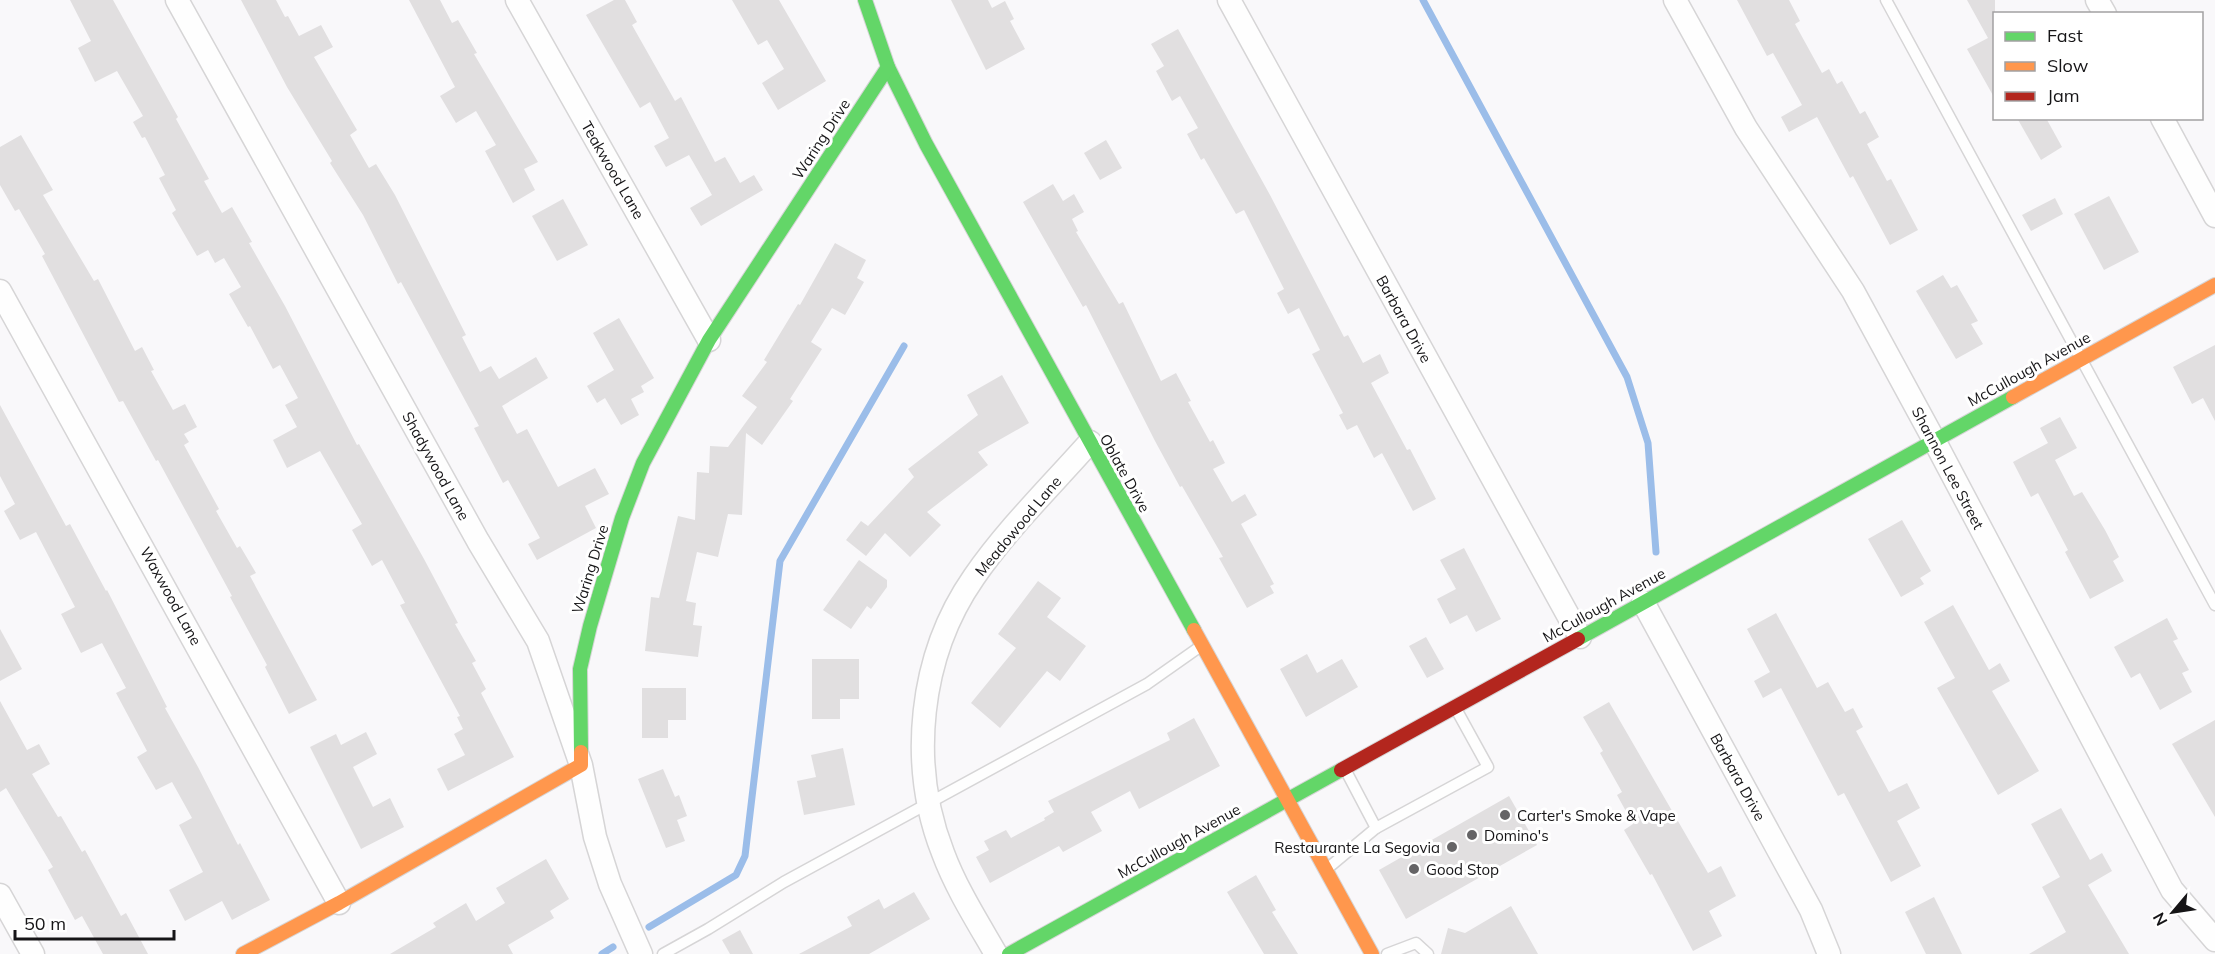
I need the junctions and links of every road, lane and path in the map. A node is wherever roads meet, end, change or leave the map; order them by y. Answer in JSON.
{"nodes":[{"id":1,"x":177,"y":0,"type":"edge"},
{"id":2,"x":517,"y":0,"type":"edge"},
{"id":3,"x":865,"y":0,"type":"edge"},
{"id":4,"x":1229,"y":0,"type":"edge"},
{"id":5,"x":1675,"y":0,"type":"edge"},
{"id":6,"x":1886,"y":0,"type":"edge"},
{"id":7,"x":888,"y":68,"type":"junction"},
{"id":8,"x":2163,"y":120,"type":"edge"},
{"id":9,"x":2215,"y":216,"type":"edge"},
{"id":10,"x":2215,"y":285,"type":"edge"},
{"id":11,"x":0,"y":291,"type":"edge"},
{"id":12,"x":710,"y":340,"type":"junction"},
{"id":13,"x":2081,"y":359,"type":"junction"},
{"id":14,"x":1934,"y":440,"type":"junction"},
{"id":15,"x":1090,"y":442,"type":"junction"},
{"id":16,"x":1643,"y":602,"type":"junction"},
{"id":17,"x":2215,"y":605,"type":"edge"},
{"id":18,"x":1580,"y":637,"type":"junction"},
{"id":19,"x":1202,"y":646,"type":"junction"},
{"id":20,"x":1455,"y":706,"type":"junction"},
{"id":21,"x":581,"y":765,"type":"junction"},
{"id":22,"x":1344,"y":768,"type":"junction"},
{"id":23,"x":1286,"y":800,"type":"junction"},
{"id":24,"x":929,"y":804,"type":"junction"},
{"id":25,"x":1376,"y":828,"type":"junction"},
{"id":26,"x":1326,"y":870,"type":"junction"},
{"id":27,"x":0,"y":895,"type":"edge"},
{"id":28,"x":339,"y":903,"type":"junction"},
{"id":29,"x":2215,"y":940,"type":"edge"},
{"id":30,"x":33,"y":954,"type":"edge"},
{"id":31,"x":243,"y":954,"type":"edge"},
{"id":32,"x":641,"y":954,"type":"edge"},
{"id":33,"x":663,"y":954,"type":"edge"},
{"id":34,"x":996,"y":954,"type":"edge"},
{"id":35,"x":1009,"y":954,"type":"edge"},
{"id":36,"x":1372,"y":954,"type":"edge"},
{"id":37,"x":1387,"y":954,"type":"edge"},
{"id":38,"x":1428,"y":954,"type":"edge"},
{"id":39,"x":1829,"y":954,"type":"edge"}],
"edges":[{"from":1,"to":21,"type":"street","name":"Shadywood Lane"},
{"from":2,"to":12,"type":"street","name":"Teakwood Lane"},
{"from":3,"to":7,"type":"street","name":"Oblate Drive"},
{"from":4,"to":18,"type":"street","name":"Barbara Drive"},
{"from":5,"to":14,"type":"street","name":"Shannon Lee Street"},
{"from":6,"to":13,"type":"lane"},
{"from":7,"to":12,"type":"street","name":"Waring Drive"},
{"from":7,"to":15,"type":"street","name":"Oblate Drive"},
{"from":8,"to":9,"type":"street"},
{"from":10,"to":13,"type":"street","name":"McCullough Avenue"},
{"from":11,"to":28,"type":"street","name":"Waxwood Lane"},
{"from":12,"to":21,"type":"street","name":"Waring Drive"},
{"from":13,"to":14,"type":"street","name":"McCullough Avenue"},
{"from":13,"to":17,"type":"lane"},
{"from":14,"to":16,"type":"street","name":"McCullough Avenue"},
{"from":14,"to":29,"type":"street","name":"Shannon Lee Street"},
{"from":15,"to":19,"type":"street","name":"Oblate Drive"},
{"from":15,"to":24,"type":"street","name":"Meadowood Lane"},
{"from":16,"to":18,"type":"street","name":"McCullough Avenue"},
{"from":16,"to":39,"type":"street","name":"Barbara Drive"},
{"from":18,"to":20,"type":"street","name":"McCullough Avenue"},
{"from":19,"to":23,"type":"street","name":"Oblate Drive"},
{"from":19,"to":24,"type":"lane"},
{"from":20,"to":22,"type":"street","name":"McCullough Avenue"},
{"from":20,"to":25,"type":"lane"},
{"from":21,"to":28,"type":"street"},
{"from":21,"to":32,"type":"street","name":"Shadywood Lane"},
{"from":22,"to":23,"type":"street","name":"McCullough Avenue"},
{"from":22,"to":25,"type":"lane"},
{"from":23,"to":26,"type":"street","name":"Oblate Drive"},
{"from":23,"to":35,"type":"street","name":"McCullough Avenue"},
{"from":24,"to":33,"type":"lane"},
{"from":24,"to":34,"type":"street","name":"Meadowood Lane"},
{"from":25,"to":26,"type":"lane"},
{"from":26,"to":36,"type":"street","name":"Oblate Drive"},
{"from":27,"to":30,"type":"street"},
{"from":28,"to":31,"type":"street"},
{"from":37,"to":38,"type":"lane"}]}
